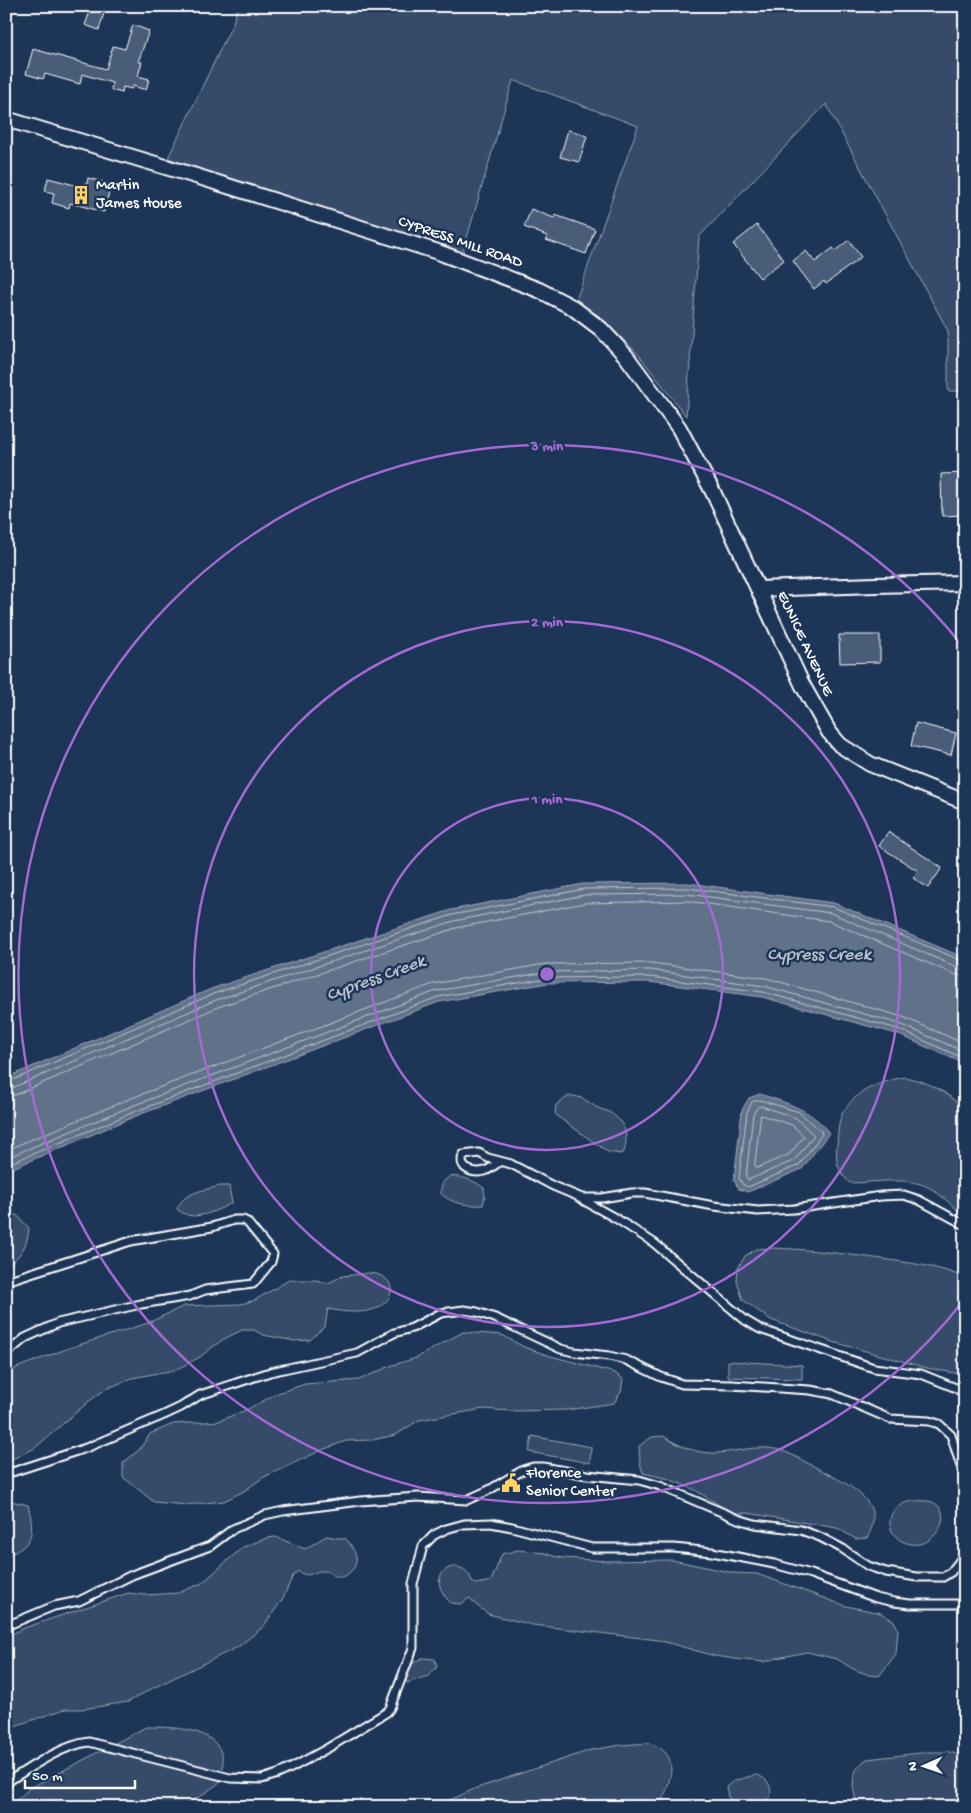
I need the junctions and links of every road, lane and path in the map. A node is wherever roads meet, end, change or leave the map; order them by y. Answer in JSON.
{"nodes":[{"id":1,"x":6,"y":120,"type":"edge"},
{"id":2,"x":965,"y":583,"type":"edge"},
{"id":3,"x":758,"y":590,"type":"junction"},
{"id":4,"x":965,"y":802,"type":"edge"},
{"id":5,"x":499,"y":1162,"type":"junction"},
{"id":6,"x":574,"y":1196,"type":"junction"},
{"id":7,"x":965,"y":1226,"type":"edge"},
{"id":8,"x":6,"y":1281,"type":"edge"},
{"id":9,"x":6,"y":1354,"type":"edge"},
{"id":10,"x":965,"y":1394,"type":"edge"},
{"id":11,"x":6,"y":1474,"type":"edge"},
{"id":12,"x":965,"y":1478,"type":"edge"},
{"id":13,"x":965,"y":1552,"type":"edge"},
{"id":14,"x":965,"y":1604,"type":"edge"},
{"id":15,"x":6,"y":1626,"type":"edge"},
{"id":16,"x":6,"y":1783,"type":"edge"}],
"edges":[{"from":1,"to":3,"type":"street","name":"CYPRESS MILL ROAD"},
{"from":2,"to":3,"type":"street","name":"EUNICE AVENUE"},
{"from":3,"to":4,"type":"street","name":"EUNICE AVENUE"},
{"from":5,"to":5,"type":"lane"},
{"from":5,"to":6,"type":"lane"},
{"from":6,"to":7,"type":"lane"},
{"from":6,"to":10,"type":"lane"},
{"from":8,"to":9,"type":"lane"},
{"from":11,"to":12,"type":"lane"},
{"from":13,"to":15,"type":"lane"},
{"from":14,"to":16,"type":"lane"}]}
